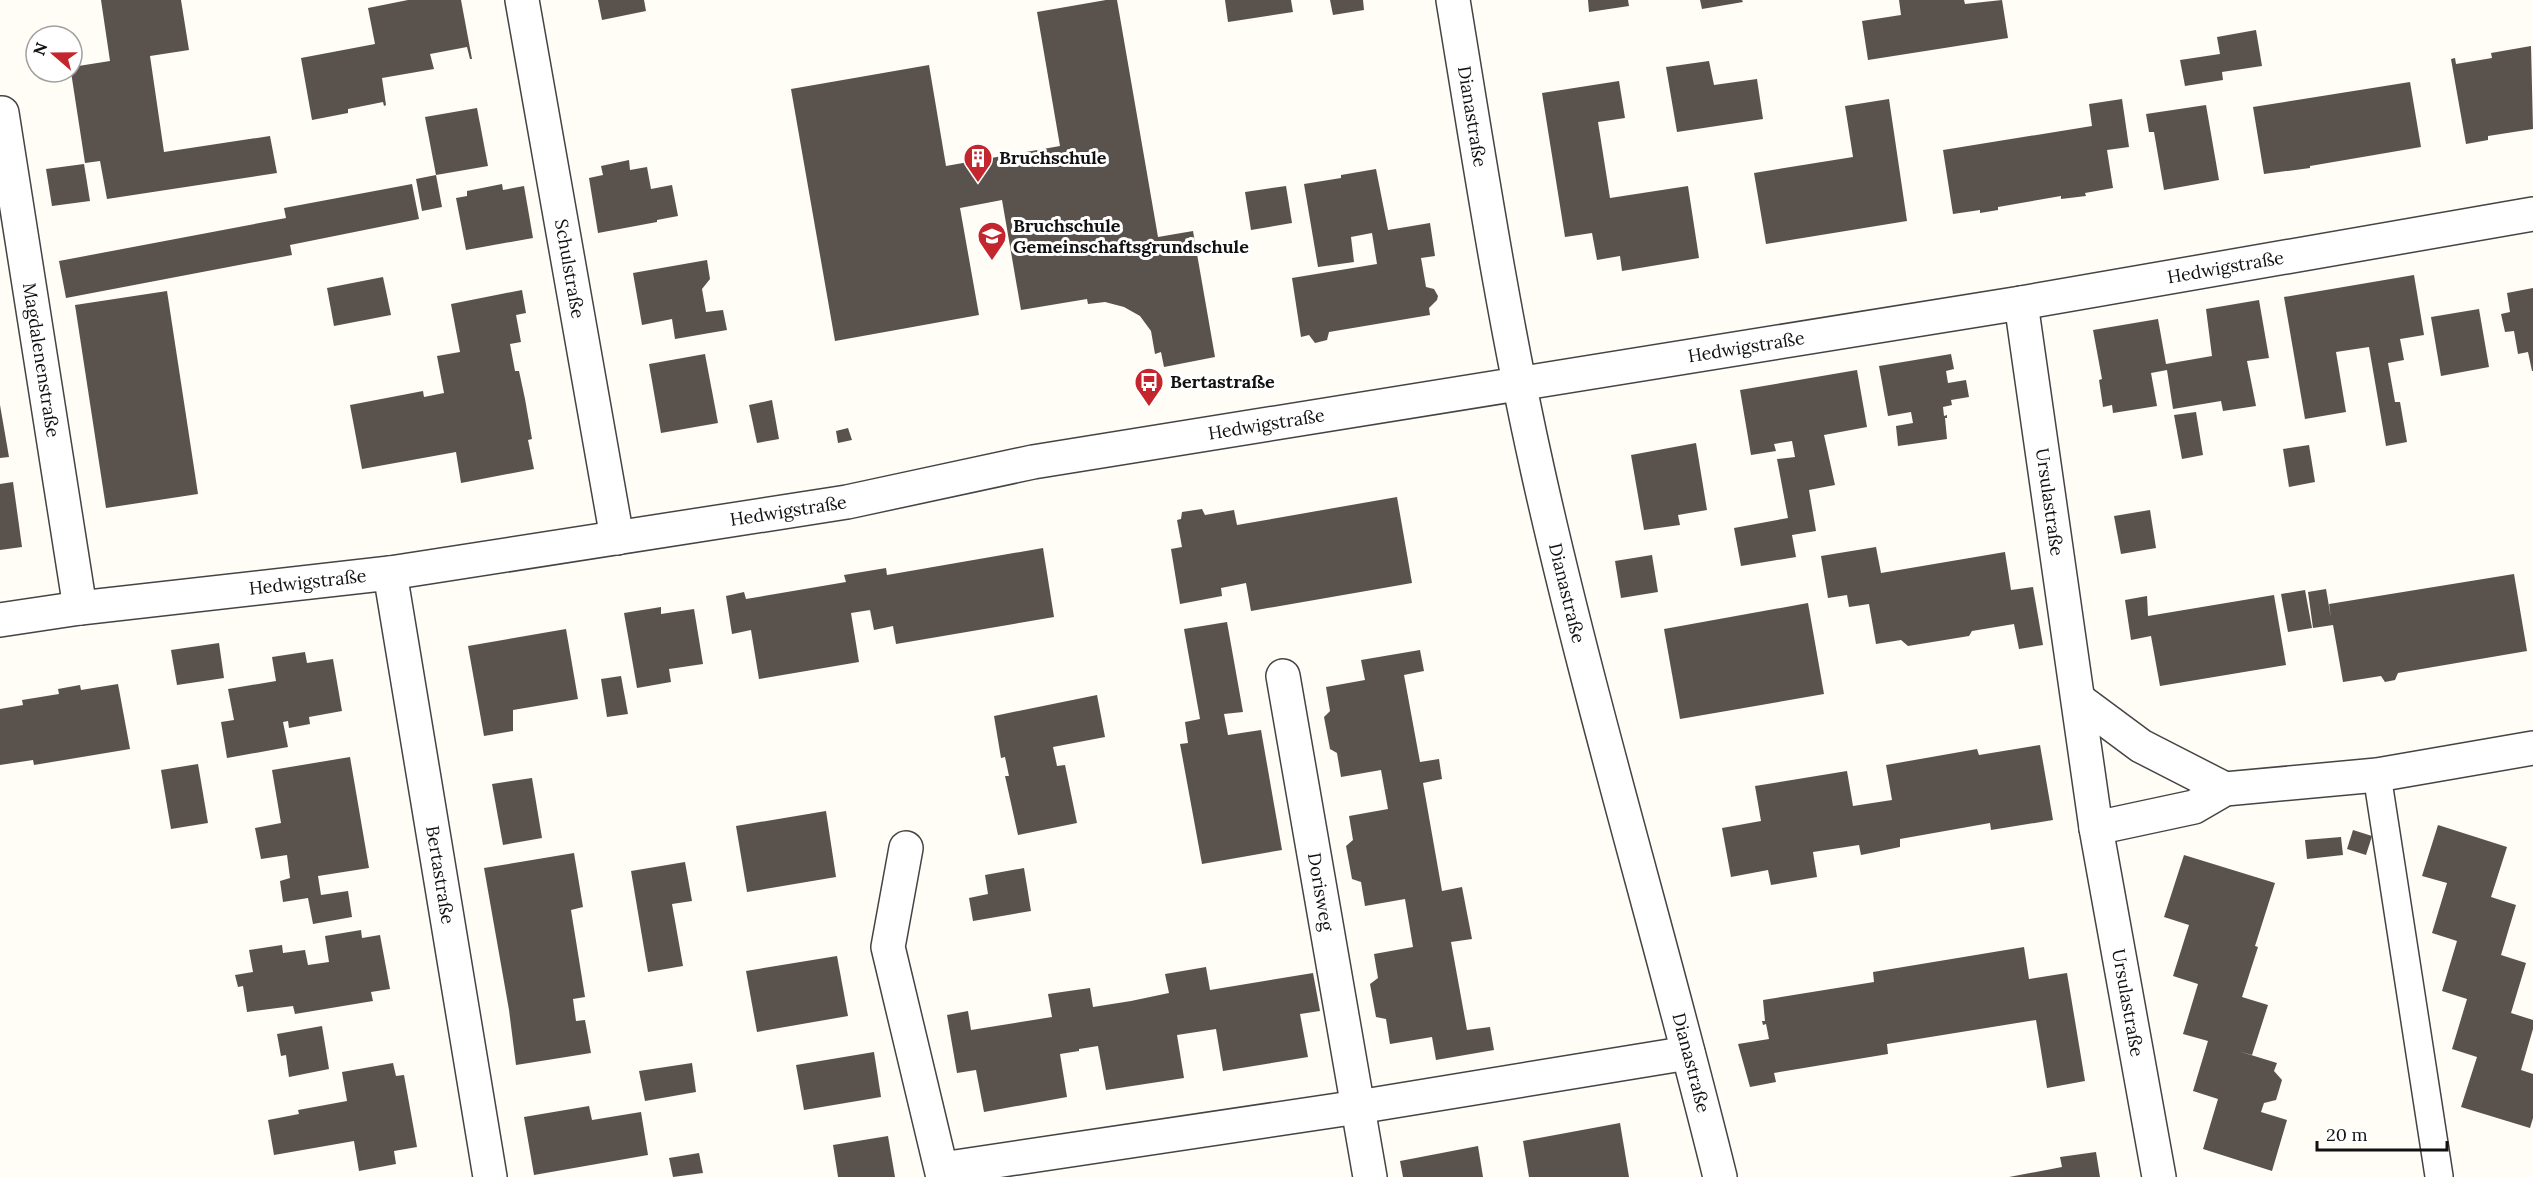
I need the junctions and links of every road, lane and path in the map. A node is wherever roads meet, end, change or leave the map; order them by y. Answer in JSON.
{"nodes":[{"id":1,"x":522,"y":0,"type":"edge"},
{"id":2,"x":1453,"y":0,"type":"edge"},
{"id":3,"x":1,"y":105,"type":"edge"},
{"id":4,"x":2533,"y":214,"type":"edge"},
{"id":5,"x":2021,"y":303,"type":"junction"},
{"id":6,"x":1520,"y":385,"type":"junction"},
{"id":7,"x":617,"y":538,"type":"junction"},
{"id":8,"x":390,"y":573,"type":"junction"},
{"id":9,"x":80,"y":608,"type":"junction"},
{"id":10,"x":0,"y":620,"type":"edge"},
{"id":11,"x":1283,"y":676,"type":"dead end"},
{"id":12,"x":2079,"y":700,"type":"junction"},
{"id":13,"x":2533,"y":748,"type":"edge"},
{"id":14,"x":2377,"y":775,"type":"junction"},
{"id":15,"x":2225,"y":789,"type":"junction"},
{"id":16,"x":2096,"y":828,"type":"junction"},
{"id":17,"x":906,"y":848,"type":"dead end"},
{"id":18,"x":1688,"y":1053,"type":"junction"},
{"id":19,"x":1358,"y":1107,"type":"junction"},
{"id":20,"x":943,"y":1173,"type":"edge"},
{"id":21,"x":2439,"y":1176,"type":"edge"},
{"id":22,"x":490,"y":1177,"type":"edge"},
{"id":23,"x":1370,"y":1177,"type":"edge"},
{"id":24,"x":1720,"y":1177,"type":"edge"},
{"id":25,"x":2159,"y":1177,"type":"edge"}],
"edges":[{"from":1,"to":7,"type":"street","name":"Schulstraße"},
{"from":2,"to":6,"type":"street","name":"Dianastraße"},
{"from":3,"to":9,"type":"street","name":"Magdalenenstraße"},
{"from":4,"to":5,"type":"street","name":"Hedwigstraße"},
{"from":5,"to":6,"type":"street","name":"Hedwigstraße"},
{"from":5,"to":12,"type":"street","name":"Ursulastraße"},
{"from":6,"to":7,"type":"street","name":"Hedwigstraße"},
{"from":6,"to":18,"type":"street","name":"Dianastraße"},
{"from":7,"to":8,"type":"street","name":"Hedwigstraße"},
{"from":8,"to":9,"type":"street","name":"Hedwigstraße"},
{"from":8,"to":22,"type":"street","name":"Bertastraße"},
{"from":9,"to":10,"type":"street","name":"Hedwigstraße"},
{"from":11,"to":19,"type":"street","name":"Dorisweg"},
{"from":12,"to":15,"type":"street"},
{"from":12,"to":16,"type":"street","name":"Ursulastraße"},
{"from":13,"to":14,"type":"street"},
{"from":14,"to":15,"type":"street"},
{"from":14,"to":21,"type":"lane"},
{"from":15,"to":16,"type":"street"},
{"from":16,"to":25,"type":"street","name":"Ursulastraße"},
{"from":17,"to":20,"type":"street"},
{"from":18,"to":19,"type":"street"},
{"from":18,"to":24,"type":"street","name":"Dianastraße"},
{"from":19,"to":20,"type":"street"},
{"from":19,"to":23,"type":"street","name":"Dorisweg"}]}
